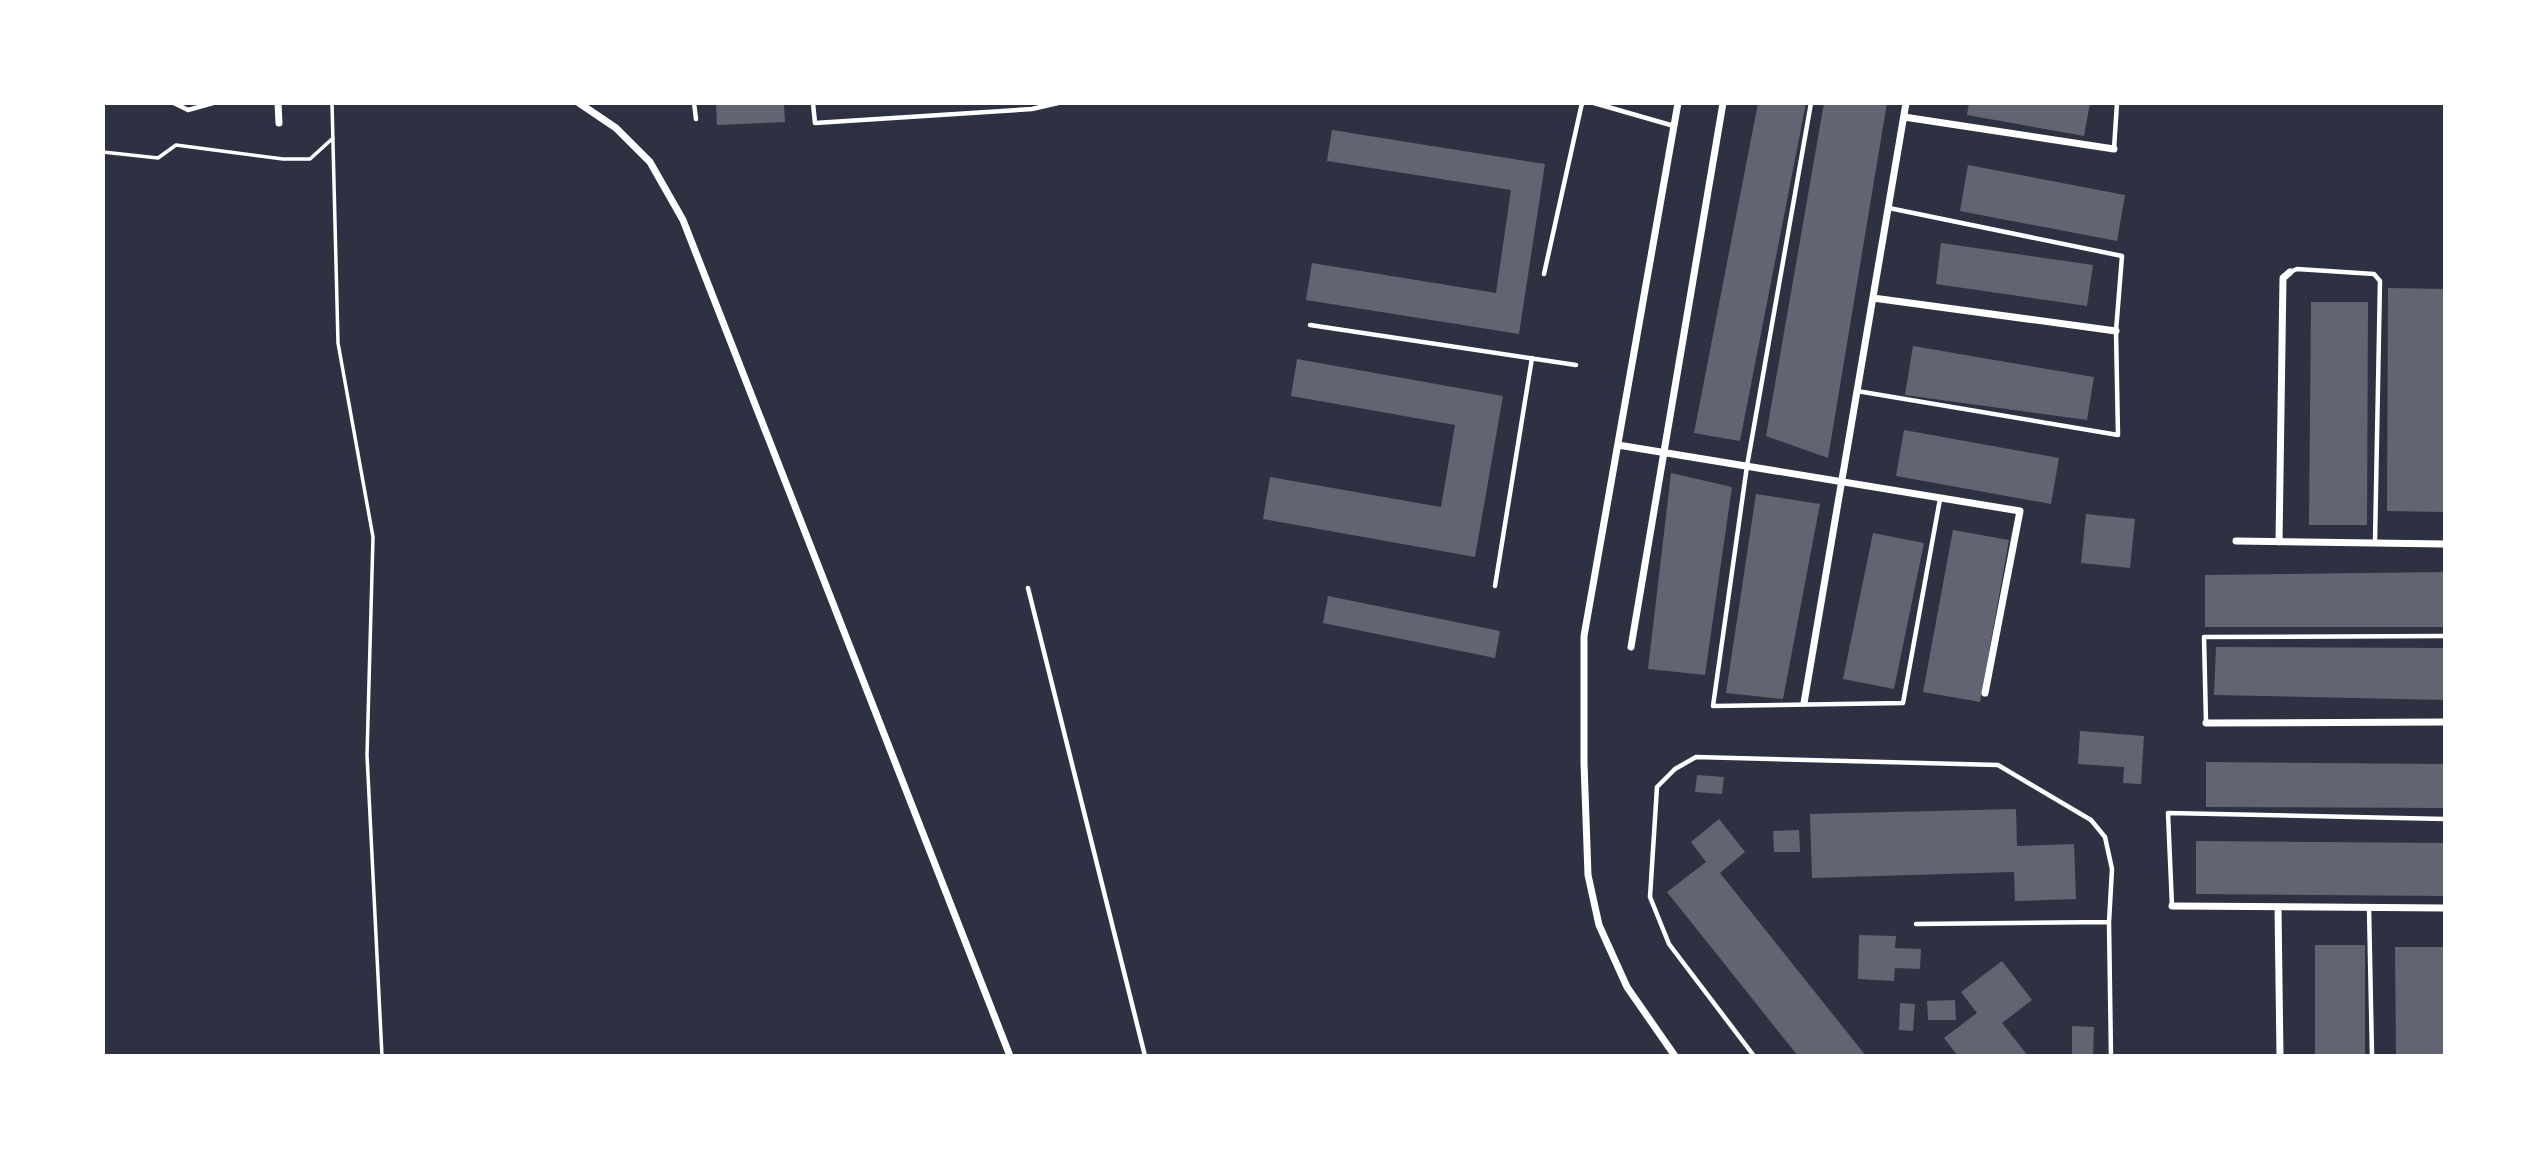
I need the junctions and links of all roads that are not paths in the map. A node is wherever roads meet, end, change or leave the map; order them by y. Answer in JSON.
{"nodes":[{"id":1,"x":174,"y":103,"type":"edge"},
{"id":2,"x":213,"y":103,"type":"edge"},
{"id":3,"x":278,"y":103,"type":"edge"},
{"id":4,"x":579,"y":103,"type":"edge"},
{"id":5,"x":694,"y":103,"type":"edge"},
{"id":6,"x":813,"y":103,"type":"edge"},
{"id":7,"x":1058,"y":103,"type":"edge"},
{"id":8,"x":1582,"y":103,"type":"edge"},
{"id":9,"x":1594,"y":103,"type":"edge"},
{"id":10,"x":1678,"y":103,"type":"edge"},
{"id":11,"x":1723,"y":103,"type":"edge"},
{"id":12,"x":1811,"y":103,"type":"edge"},
{"id":13,"x":1906,"y":103,"type":"edge"},
{"id":14,"x":2117,"y":103,"type":"edge"},
{"id":15,"x":1904,"y":117,"type":"junction"},
{"id":16,"x":696,"y":119,"type":"dead end"},
{"id":17,"x":279,"y":123,"type":"dead end"},
{"id":18,"x":1674,"y":126,"type":"junction"},
{"id":19,"x":2114,"y":149,"type":"joint"},
{"id":20,"x":1889,"y":208,"type":"junction"},
{"id":21,"x":2290,"y":272,"type":"joint"},
{"id":22,"x":1545,"y":274,"type":"dead end"},
{"id":23,"x":1873,"y":298,"type":"junction"},
{"id":24,"x":1310,"y":325,"type":"dead end"},
{"id":25,"x":2116,"y":331,"type":"junction"},
{"id":26,"x":1532,"y":358,"type":"junction"},
{"id":27,"x":1576,"y":365,"type":"dead end"},
{"id":28,"x":1857,"y":391,"type":"junction"},
{"id":29,"x":1618,"y":445,"type":"junction"},
{"id":30,"x":1664,"y":453,"type":"junction"},
{"id":31,"x":1747,"y":466,"type":"junction"},
{"id":32,"x":1842,"y":482,"type":"junction"},
{"id":33,"x":1940,"y":498,"type":"junction"},
{"id":34,"x":2236,"y":541,"type":"dead end"},
{"id":35,"x":2278,"y":542,"type":"junction"},
{"id":36,"x":2375,"y":543,"type":"junction"},
{"id":37,"x":2445,"y":544,"type":"edge"},
{"id":38,"x":1495,"y":586,"type":"dead end"},
{"id":39,"x":1028,"y":588,"type":"dead end"},
{"id":40,"x":2445,"y":636,"type":"edge"},
{"id":41,"x":1631,"y":648,"type":"dead end"},
{"id":42,"x":1985,"y":694,"type":"dead end"},
{"id":43,"x":1804,"y":703,"type":"junction"},
{"id":44,"x":2445,"y":722,"type":"edge"},
{"id":45,"x":2206,"y":723,"type":"joint"},
{"id":46,"x":2445,"y":819,"type":"edge"},
{"id":47,"x":2172,"y":906,"type":"joint"},
{"id":48,"x":2277,"y":907,"type":"junction"},
{"id":49,"x":2369,"y":908,"type":"junction"},
{"id":50,"x":2445,"y":908,"type":"edge"},
{"id":51,"x":2109,"y":922,"type":"junction"},
{"id":52,"x":1916,"y":924,"type":"dead end"},
{"id":53,"x":1666,"y":1052,"type":"edge"},
{"id":54,"x":1010,"y":1056,"type":"edge"},
{"id":55,"x":1145,"y":1056,"type":"edge"},
{"id":56,"x":1675,"y":1056,"type":"edge"},
{"id":57,"x":1754,"y":1056,"type":"edge"},
{"id":58,"x":2111,"y":1056,"type":"edge"},
{"id":59,"x":2280,"y":1056,"type":"edge"},
{"id":60,"x":2372,"y":1056,"type":"edge"}],
"edges":[{"from":1,"to":2,"type":"lane"},
{"from":3,"to":17,"type":"street"},
{"from":4,"to":54,"type":"street"},
{"from":5,"to":16,"type":"lane"},
{"from":6,"to":7,"type":"lane"},
{"from":8,"to":22,"type":"lane"},
{"from":9,"to":18,"type":"lane"},
{"from":10,"to":18,"type":"street"},
{"from":11,"to":30,"type":"street"},
{"from":12,"to":31,"type":"lane"},
{"from":13,"to":15,"type":"street"},
{"from":14,"to":19,"type":"lane"},
{"from":15,"to":19,"type":"street"},
{"from":15,"to":20,"type":"street"},
{"from":18,"to":29,"type":"street"},
{"from":20,"to":23,"type":"street"},
{"from":20,"to":25,"type":"lane"},
{"from":21,"to":35,"type":"street"},
{"from":21,"to":36,"type":"lane"},
{"from":23,"to":25,"type":"street"},
{"from":23,"to":28,"type":"street"},
{"from":24,"to":26,"type":"lane"},
{"from":25,"to":28,"type":"lane"},
{"from":26,"to":27,"type":"lane"},
{"from":26,"to":38,"type":"lane"},
{"from":28,"to":32,"type":"street"},
{"from":29,"to":30,"type":"street"},
{"from":29,"to":53,"type":"street"},
{"from":30,"to":31,"type":"street"},
{"from":30,"to":41,"type":"street"},
{"from":31,"to":32,"type":"street"},
{"from":31,"to":43,"type":"lane"},
{"from":32,"to":33,"type":"street"},
{"from":32,"to":43,"type":"street"},
{"from":33,"to":42,"type":"street"},
{"from":33,"to":43,"type":"lane"},
{"from":34,"to":35,"type":"street"},
{"from":35,"to":36,"type":"street"},
{"from":36,"to":37,"type":"street"},
{"from":39,"to":55,"type":"lane"},
{"from":40,"to":45,"type":"lane"},
{"from":44,"to":45,"type":"street"},
{"from":46,"to":47,"type":"lane"},
{"from":47,"to":48,"type":"street"},
{"from":48,"to":49,"type":"street"},
{"from":48,"to":59,"type":"street"},
{"from":49,"to":50,"type":"street"},
{"from":49,"to":60,"type":"lane"},
{"from":51,"to":52,"type":"lane"},
{"from":51,"to":57,"type":"lane"},
{"from":51,"to":58,"type":"lane"},
{"from":53,"to":56,"type":"street"}]}
